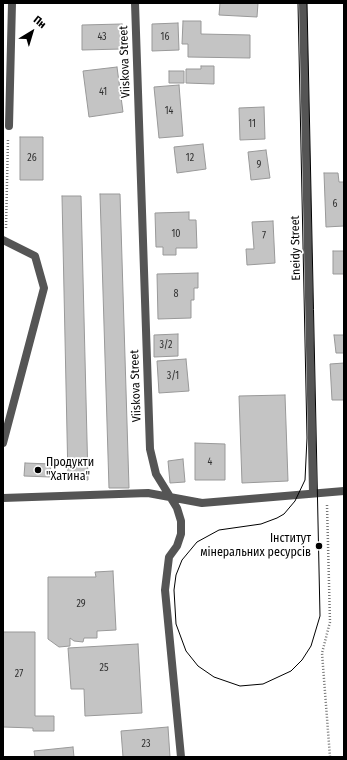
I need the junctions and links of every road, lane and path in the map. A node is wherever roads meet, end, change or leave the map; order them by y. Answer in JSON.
{"nodes":[{"id":1,"x":12,"y":3,"type":"edge"},
{"id":2,"x":135,"y":3,"type":"edge"},
{"id":3,"x":302,"y":3,"type":"edge"},
{"id":4,"x":9,"y":126,"type":"joint"},
{"id":5,"x":4,"y":241,"type":"edge"},
{"id":6,"x":3,"y":443,"type":"edge"},
{"id":7,"x":344,"y":491,"type":"edge"},
{"id":8,"x":326,"y":492,"type":"junction"},
{"id":9,"x":313,"y":493,"type":"junction"},
{"id":10,"x":170,"y":497,"type":"junction"},
{"id":11,"x":3,"y":498,"type":"edge"},
{"id":12,"x":181,"y":757,"type":"edge"},
{"id":13,"x":330,"y":757,"type":"edge"}],
"edges":[{"from":1,"to":4,"type":"street"},
{"from":2,"to":10,"type":"street","name":"Viiskova Street"},
{"from":3,"to":9,"type":"street","name":"Eneidy Street"},
{"from":4,"to":5,"type":"path"},
{"from":5,"to":6,"type":"street"},
{"from":7,"to":8,"type":"street"},
{"from":8,"to":9,"type":"street"},
{"from":8,"to":13,"type":"path"},
{"from":9,"to":10,"type":"street"},
{"from":10,"to":11,"type":"street"},
{"from":10,"to":12,"type":"street","name":"Viiskova Street"}]}
